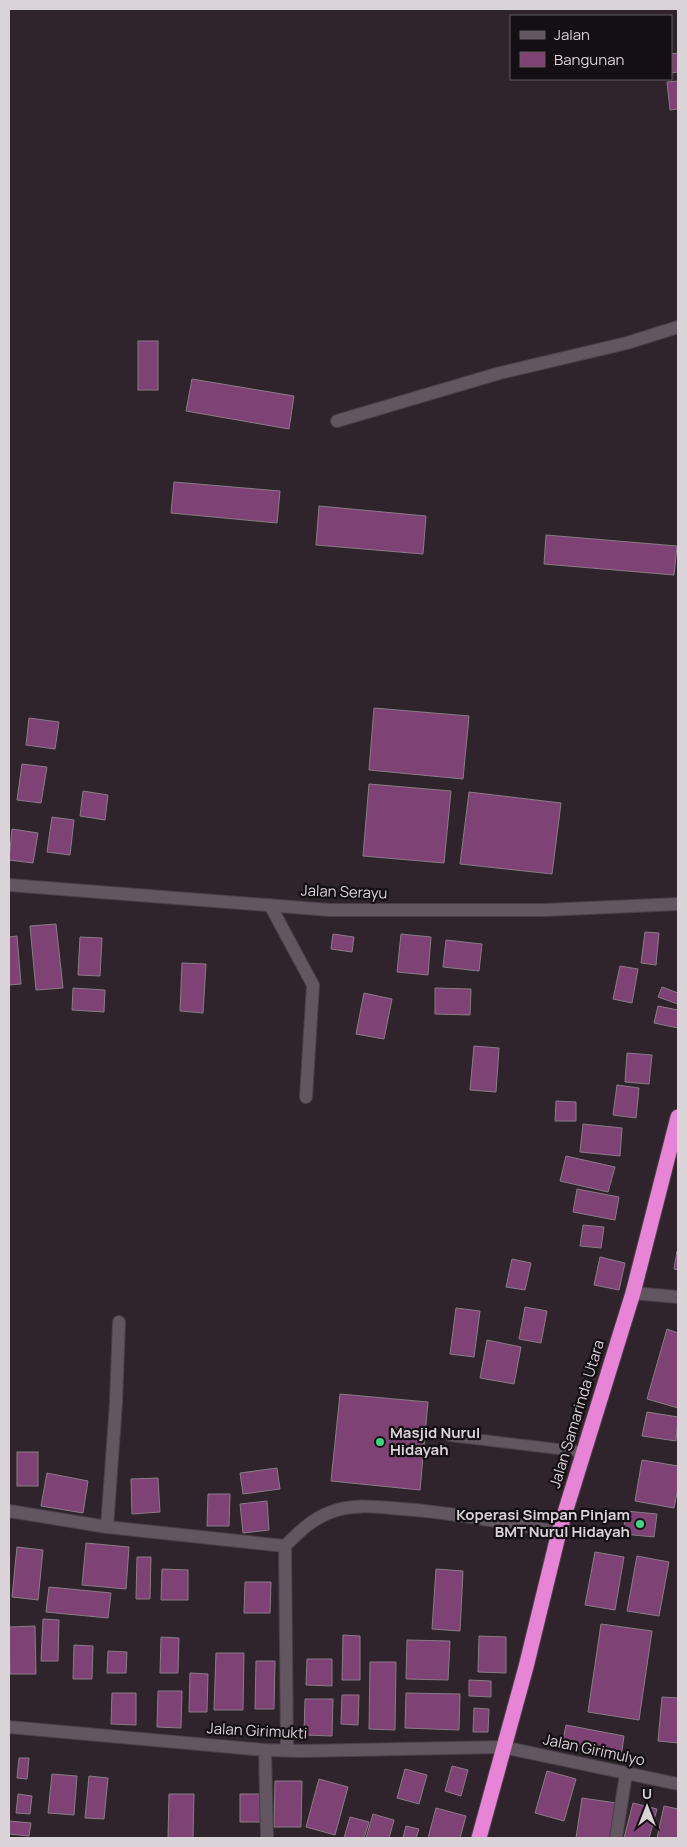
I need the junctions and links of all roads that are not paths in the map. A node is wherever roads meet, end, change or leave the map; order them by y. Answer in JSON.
{"nodes":[{"id":1,"x":678,"y":327,"type":"edge"},
{"id":2,"x":337,"y":421,"type":"dead end"},
{"id":3,"x":9,"y":885,"type":"edge"},
{"id":4,"x":678,"y":904,"type":"edge"},
{"id":5,"x":270,"y":905,"type":"junction"},
{"id":6,"x":306,"y":1097,"type":"dead end"},
{"id":7,"x":678,"y":1117,"type":"edge"},
{"id":8,"x":633,"y":1293,"type":"junction"},
{"id":9,"x":678,"y":1297,"type":"edge"},
{"id":10,"x":119,"y":1322,"type":"dead end"},
{"id":11,"x":450,"y":1436,"type":"dead end"},
{"id":12,"x":583,"y":1452,"type":"junction"},
{"id":13,"x":9,"y":1511,"type":"edge"},
{"id":14,"x":107,"y":1527,"type":"junction"},
{"id":15,"x":559,"y":1532,"type":"junction"},
{"id":16,"x":285,"y":1546,"type":"junction"},
{"id":17,"x":9,"y":1727,"type":"edge"},
{"id":18,"x":503,"y":1746,"type":"junction"},
{"id":19,"x":265,"y":1750,"type":"junction"},
{"id":20,"x":287,"y":1750,"type":"junction"},
{"id":21,"x":626,"y":1774,"type":"junction"},
{"id":22,"x":678,"y":1784,"type":"edge"},
{"id":23,"x":267,"y":1838,"type":"edge"},
{"id":24,"x":479,"y":1838,"type":"edge"},
{"id":25,"x":616,"y":1838,"type":"edge"}],
"edges":[{"from":1,"to":2,"type":"street"},
{"from":3,"to":5,"type":"street","name":"Jalan Serayu"},
{"from":4,"to":5,"type":"street","name":"Jalan Serayu"},
{"from":5,"to":6,"type":"street"},
{"from":7,"to":8,"type":"highway","name":"Jalan Samarinda Utara"},
{"from":8,"to":9,"type":"street"},
{"from":8,"to":12,"type":"highway","name":"Jalan Samarinda Utara"},
{"from":10,"to":14,"type":"street"},
{"from":11,"to":12,"type":"lane"},
{"from":12,"to":15,"type":"highway","name":"Jalan Samarinda Utara"},
{"from":13,"to":14,"type":"street"},
{"from":14,"to":16,"type":"street"},
{"from":15,"to":16,"type":"street"},
{"from":15,"to":18,"type":"highway","name":"Jalan Samarinda Utara"},
{"from":16,"to":20,"type":"street"},
{"from":17,"to":19,"type":"street","name":"Jalan Girimukti"},
{"from":18,"to":20,"type":"street","name":"Jalan Girimukti"},
{"from":18,"to":21,"type":"street","name":"Jalan Girimulyo"},
{"from":18,"to":24,"type":"highway","name":"Jalan Samarinda Utara"},
{"from":19,"to":20,"type":"street","name":"Jalan Girimukti"},
{"from":19,"to":23,"type":"street"},
{"from":21,"to":22,"type":"street","name":"Jalan Girimulyo"},
{"from":21,"to":25,"type":"street"}]}
